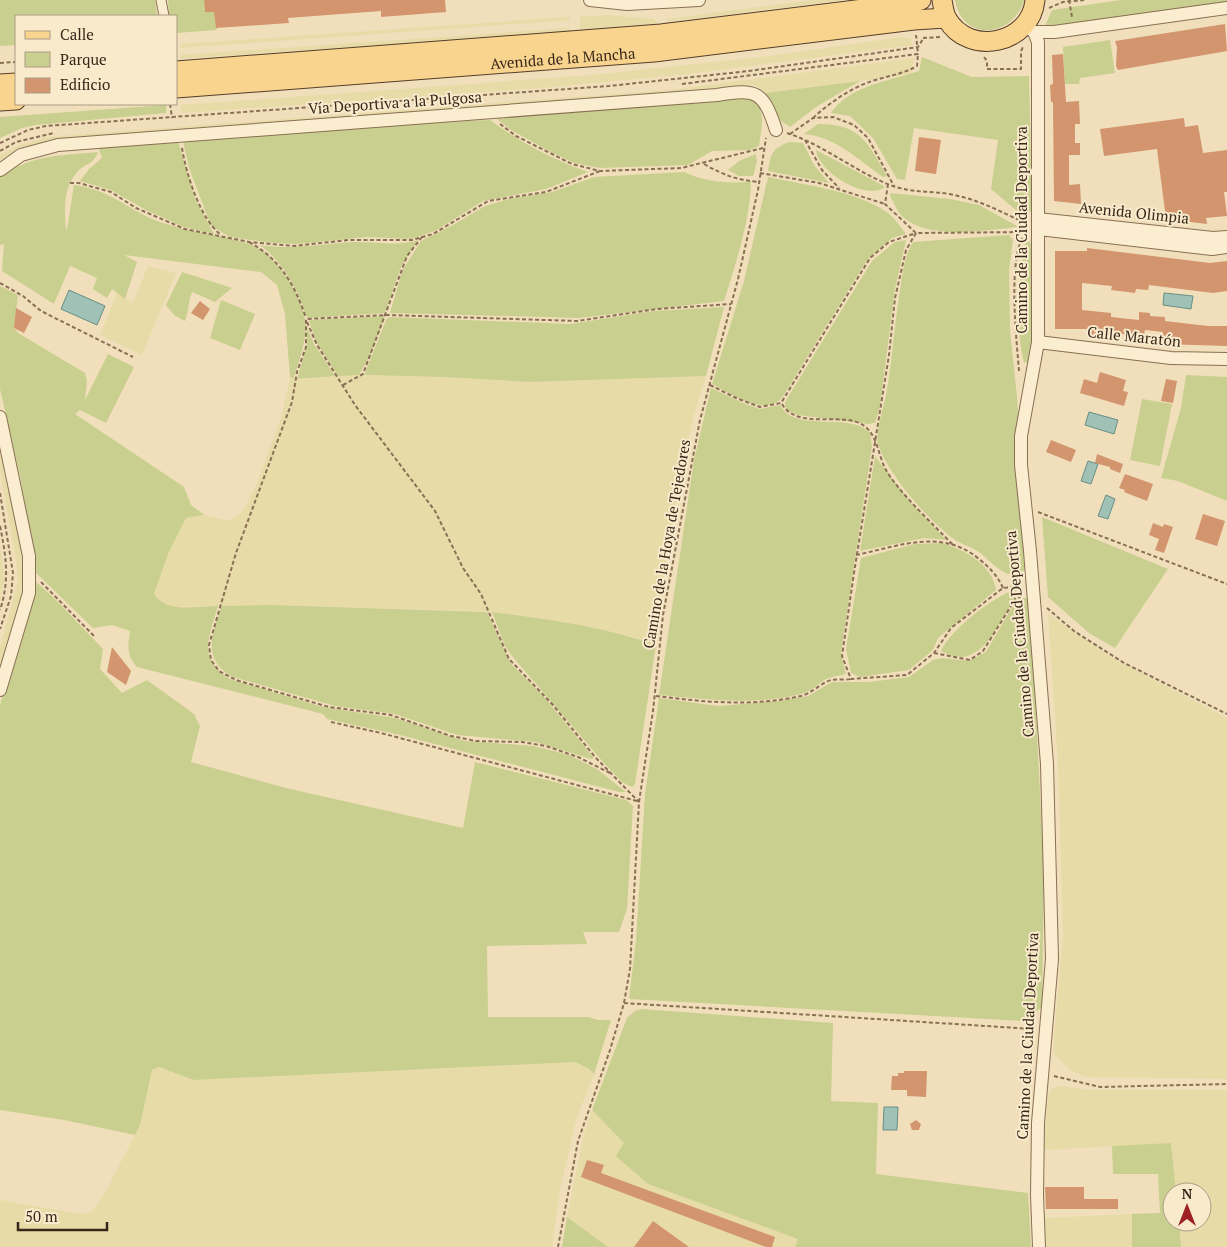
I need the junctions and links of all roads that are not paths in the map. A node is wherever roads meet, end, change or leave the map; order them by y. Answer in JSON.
{"nodes":[{"id":1,"x":162,"y":0,"type":"edge"},
{"id":2,"x":590,"y":0,"type":"edge"},
{"id":3,"x":700,"y":0,"type":"edge"},
{"id":4,"x":921,"y":0,"type":"edge"},
{"id":5,"x":942,"y":0,"type":"edge"},
{"id":6,"x":1048,"y":2,"type":"edge"},
{"id":7,"x":1227,"y":8,"type":"edge"},
{"id":8,"x":164,"y":15,"type":"edge"},
{"id":9,"x":946,"y":18,"type":"junction"},
{"id":10,"x":1029,"y":29,"type":"junction"},
{"id":11,"x":178,"y":71,"type":"edge"},
{"id":12,"x":15,"y":83,"type":"edge"},
{"id":13,"x":0,"y":84,"type":"edge"},
{"id":14,"x":178,"y":88,"type":"edge"},
{"id":15,"x":15,"y":100,"type":"edge"},
{"id":16,"x":0,"y":101,"type":"edge"},
{"id":17,"x":776,"y":130,"type":"road end"},
{"id":18,"x":0,"y":170,"type":"edge"},
{"id":19,"x":1038,"y":224,"type":"junction"},
{"id":20,"x":1227,"y":237,"type":"edge"},
{"id":21,"x":1227,"y":247,"type":"edge"},
{"id":22,"x":1038,"y":342,"type":"junction"},
{"id":23,"x":1227,"y":360,"type":"edge"},
{"id":24,"x":0,"y":417,"type":"edge"},
{"id":25,"x":0,"y":690,"type":"edge"},
{"id":26,"x":1039,"y":1247,"type":"edge"}],
"edges":[{"from":1,"to":8,"type":"street"},
{"from":2,"to":3,"type":"street"},
{"from":4,"to":11,"type":"main road","name":"Avenida de la Mancha"},
{"from":5,"to":9,"type":"main road"},
{"from":6,"to":10,"type":"main road"},
{"from":7,"to":10,"type":"street"},
{"from":9,"to":10,"type":"main road"},
{"from":9,"to":14,"type":"main road","name":"Avenida de la Mancha"},
{"from":10,"to":19,"type":"street","name":"Camino de la Ciudad Deportiva"},
{"from":12,"to":13,"type":"main road"},
{"from":15,"to":16,"type":"main road"},
{"from":17,"to":18,"type":"street","name":"Vía Deportiva a la Pulgosa"},
{"from":19,"to":20,"type":"street","name":"Avenida Olimpia"},
{"from":19,"to":21,"type":"street","name":"Avenida Olimpia"},
{"from":19,"to":22,"type":"street","name":"Camino de la Ciudad Deportiva"},
{"from":22,"to":23,"type":"street","name":"Calle Maratón"},
{"from":22,"to":26,"type":"street","name":"Camino de la Ciudad Deportiva"},
{"from":24,"to":25,"type":"street"}]}
